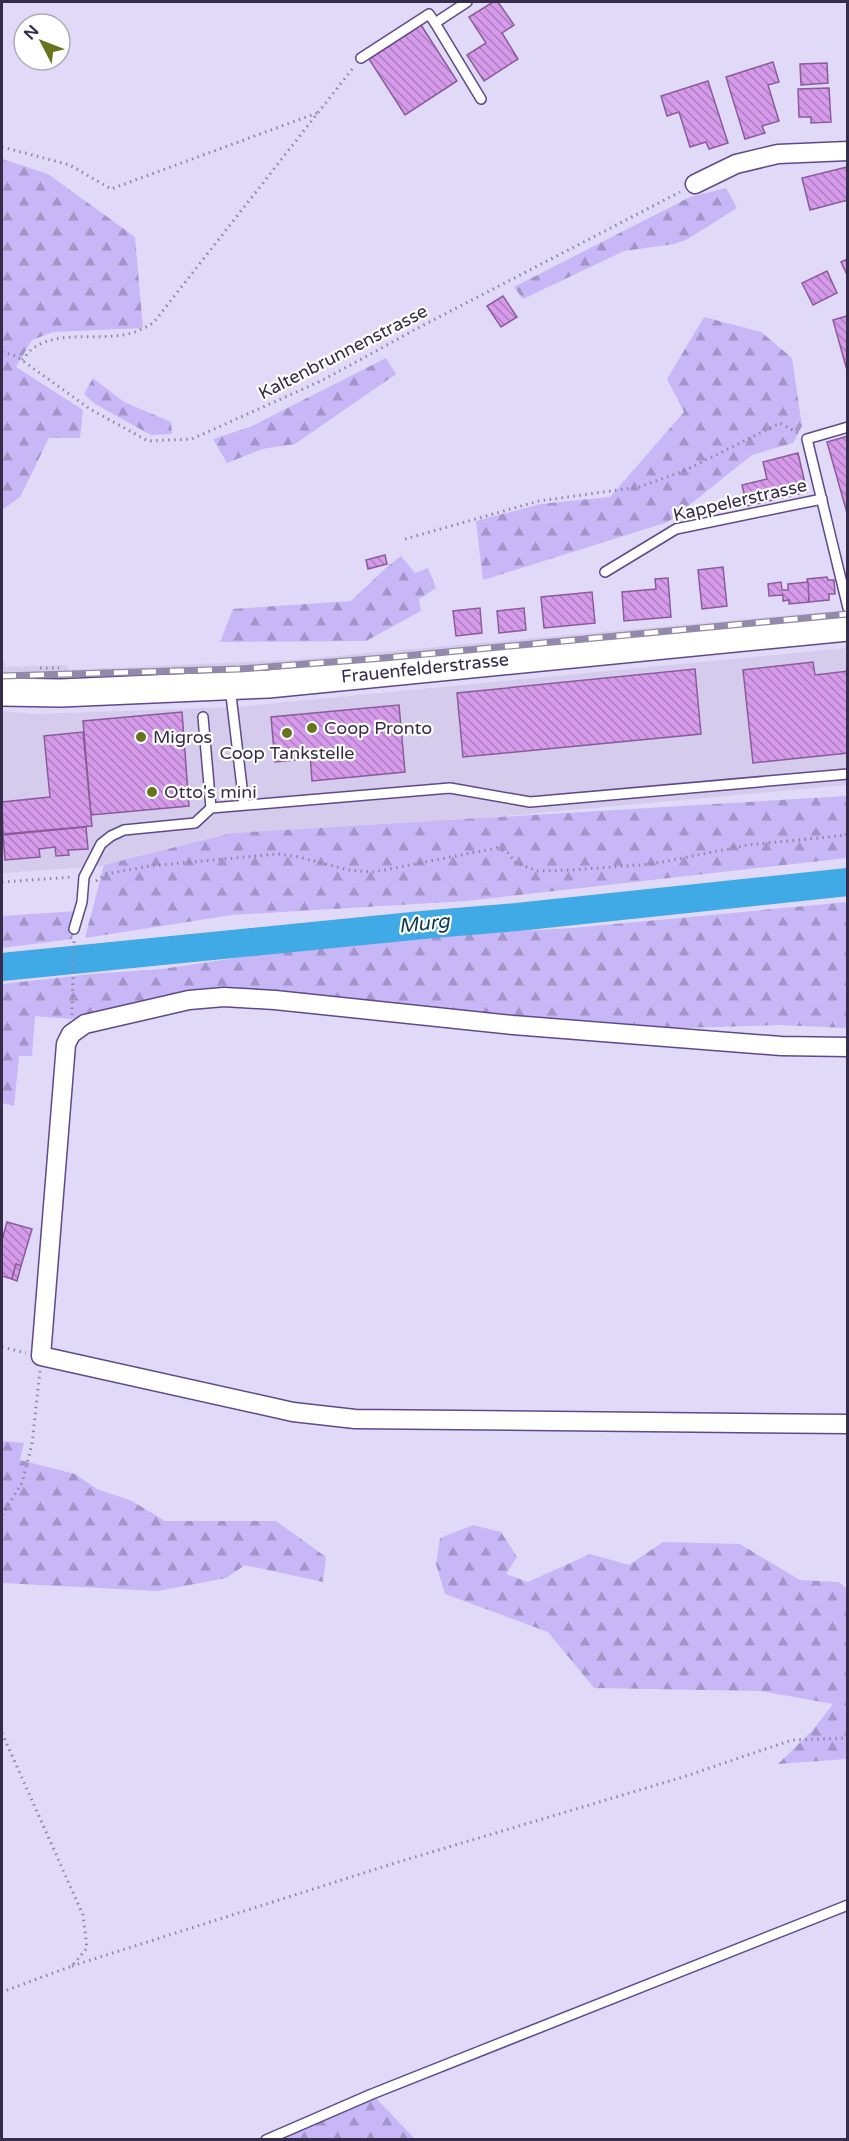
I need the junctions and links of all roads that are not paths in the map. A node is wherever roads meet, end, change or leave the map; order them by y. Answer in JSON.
{"nodes":[{"id":1,"x":466,"y":2,"type":"edge"},
{"id":2,"x":435,"y":23,"type":"junction"},
{"id":3,"x":362,"y":58,"type":"road end"},
{"id":4,"x":481,"y":99,"type":"dead end"},
{"id":5,"x":848,"y":151,"type":"edge"},
{"id":6,"x":695,"y":184,"type":"road end"},
{"id":7,"x":848,"y":427,"type":"edge"},
{"id":8,"x":822,"y":499,"type":"junction"},
{"id":9,"x":605,"y":572,"type":"dead end"},
{"id":10,"x":848,"y":608,"type":"edge"},
{"id":11,"x":848,"y":627,"type":"edge"},
{"id":12,"x":230,"y":686,"type":"junction"},
{"id":13,"x":2,"y":692,"type":"edge"},
{"id":14,"x":203,"y":717,"type":"dead end"},
{"id":15,"x":848,"y":774,"type":"edge"},
{"id":16,"x":244,"y":804,"type":"junction"},
{"id":17,"x":212,"y":808,"type":"junction"},
{"id":18,"x":74,"y":929,"type":"road end"},
{"id":19,"x":848,"y":1047,"type":"edge"},
{"id":20,"x":848,"y":1424,"type":"edge"},
{"id":21,"x":848,"y":1905,"type":"edge"},
{"id":22,"x":266,"y":2139,"type":"edge"}],
"edges":[{"from":1,"to":2,"type":"lane"},
{"from":2,"to":3,"type":"lane"},
{"from":2,"to":4,"type":"lane"},
{"from":5,"to":6,"type":"street"},
{"from":7,"to":8,"type":"lane"},
{"from":8,"to":9,"type":"lane","name":"Kappelerstrasse"},
{"from":8,"to":10,"type":"lane"},
{"from":11,"to":12,"type":"main road","name":"Frauenfelderstrasse"},
{"from":12,"to":13,"type":"main road","name":"Frauenfelderstrasse"},
{"from":12,"to":16,"type":"lane"},
{"from":14,"to":17,"type":"lane"},
{"from":15,"to":16,"type":"lane"},
{"from":16,"to":17,"type":"lane"},
{"from":17,"to":18,"type":"lane"},
{"from":19,"to":20,"type":"street"},
{"from":21,"to":22,"type":"lane"}]}
